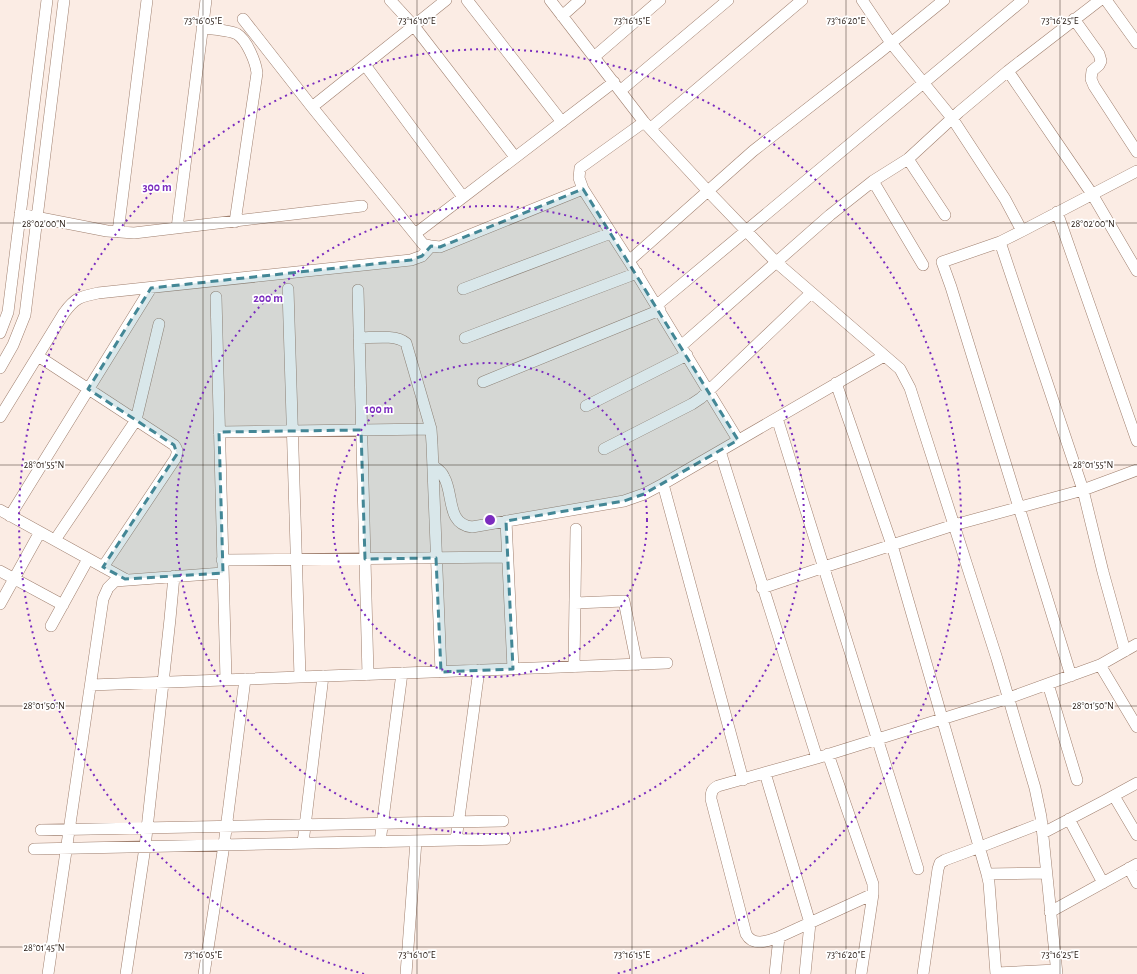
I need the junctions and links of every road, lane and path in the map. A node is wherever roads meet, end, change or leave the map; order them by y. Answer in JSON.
{"nodes":[{"id":1,"x":47,"y":0,"type":"edge"},
{"id":2,"x":64,"y":0,"type":"edge"},
{"id":3,"x":147,"y":0,"type":"edge"},
{"id":4,"x":206,"y":0,"type":"edge"},
{"id":5,"x":390,"y":0,"type":"edge"},
{"id":6,"x":446,"y":0,"type":"edge"},
{"id":7,"x":467,"y":0,"type":"edge"},
{"id":8,"x":550,"y":0,"type":"edge"},
{"id":9,"x":580,"y":0,"type":"edge"},
{"id":10,"x":660,"y":0,"type":"edge"},
{"id":11,"x":728,"y":0,"type":"edge"},
{"id":12,"x":802,"y":0,"type":"edge"},
{"id":13,"x":862,"y":0,"type":"edge"},
{"id":14,"x":944,"y":0,"type":"edge"},
{"id":15,"x":1023,"y":0,"type":"edge"},
{"id":16,"x":1100,"y":0,"type":"edge"},
{"id":17,"x":1106,"y":0,"type":"edge"},
{"id":18,"x":562,"y":16,"type":"junction"},
{"id":19,"x":244,"y":19,"type":"dead end"},
{"id":20,"x":1074,"y":19,"type":"junction"},
{"id":21,"x":414,"y":26,"type":"junction"},
{"id":22,"x":202,"y":28,"type":"junction"},
{"id":23,"x":1133,"y":30,"type":"edge"},
{"id":24,"x":891,"y":43,"type":"junction"},
{"id":25,"x":1137,"y":43,"type":"edge"},
{"id":26,"x":594,"y":57,"type":"junction"},
{"id":27,"x":365,"y":65,"type":"junction"},
{"id":28,"x":1008,"y":72,"type":"junction"},
{"id":29,"x":923,"y":83,"type":"junction"},
{"id":30,"x":617,"y":87,"type":"junction"},
{"id":31,"x":312,"y":107,"type":"junction"},
{"id":32,"x":952,"y":118,"type":"junction"},
{"id":33,"x":562,"y":122,"type":"junction"},
{"id":34,"x":647,"y":125,"type":"junction"},
{"id":35,"x":1137,"y":152,"type":"edge"},
{"id":36,"x":515,"y":157,"type":"junction"},
{"id":37,"x":908,"y":159,"type":"junction"},
{"id":38,"x":1137,"y":171,"type":"edge"},
{"id":39,"x":873,"y":181,"type":"junction"},
{"id":40,"x":583,"y":189,"type":"junction"},
{"id":41,"x":709,"y":191,"type":"junction"},
{"id":42,"x":1092,"y":194,"type":"junction"},
{"id":43,"x":463,"y":197,"type":"junction"},
{"id":44,"x":362,"y":206,"type":"dead end"},
{"id":45,"x":1057,"y":212,"type":"junction"},
{"id":46,"x":20,"y":214,"type":"junction"},
{"id":47,"x":944,"y":215,"type":"dead end"},
{"id":48,"x":37,"y":218,"type":"junction"},
{"id":49,"x":235,"y":222,"type":"junction"},
{"id":50,"x":177,"y":228,"type":"junction"},
{"id":51,"x":1022,"y":230,"type":"junction"},
{"id":52,"x":746,"y":231,"type":"junction"},
{"id":53,"x":118,"y":232,"type":"junction"},
{"id":54,"x":611,"y":233,"type":"junction"},
{"id":55,"x":415,"y":234,"type":"junction"},
{"id":56,"x":1000,"y":242,"type":"junction"},
{"id":57,"x":431,"y":246,"type":"junction"},
{"id":58,"x":630,"y":261,"type":"junction"},
{"id":59,"x":776,"y":262,"type":"junction"},
{"id":60,"x":923,"y":265,"type":"dead end"},
{"id":61,"x":1137,"y":271,"type":"edge"},
{"id":62,"x":637,"y":273,"type":"junction"},
{"id":63,"x":151,"y":288,"type":"junction"},
{"id":64,"x":288,"y":289,"type":"dead end"},
{"id":65,"x":463,"y":289,"type":"dead end"},
{"id":66,"x":358,"y":290,"type":"dead end"},
{"id":67,"x":812,"y":293,"type":"junction"},
{"id":68,"x":216,"y":297,"type":"dead end"},
{"id":69,"x":658,"y":308,"type":"junction"},
{"id":70,"x":159,"y":324,"type":"dead end"},
{"id":71,"x":0,"y":334,"type":"edge"},
{"id":72,"x":359,"y":338,"type":"junction"},
{"id":73,"x":465,"y":338,"type":"dead end"},
{"id":74,"x":684,"y":351,"type":"junction"},
{"id":75,"x":38,"y":356,"type":"junction"},
{"id":76,"x":884,"y":356,"type":"junction"},
{"id":77,"x":0,"y":368,"type":"edge"},
{"id":78,"x":483,"y":382,"type":"dead end"},
{"id":79,"x":836,"y":384,"type":"junction"},
{"id":80,"x":88,"y":389,"type":"junction"},
{"id":81,"x":709,"y":391,"type":"junction"},
{"id":82,"x":586,"y":406,"type":"dead end"},
{"id":83,"x":0,"y":417,"type":"edge"},
{"id":84,"x":777,"y":418,"type":"junction"},
{"id":85,"x":136,"y":420,"type":"junction"},
{"id":86,"x":430,"y":429,"type":"junction"},
{"id":87,"x":361,"y":430,"type":"junction"},
{"id":88,"x":292,"y":431,"type":"junction"},
{"id":89,"x":219,"y":432,"type":"junction"},
{"id":90,"x":738,"y":440,"type":"junction"},
{"id":91,"x":1137,"y":441,"type":"edge"},
{"id":92,"x":604,"y":449,"type":"dead end"},
{"id":93,"x":720,"y":451,"type":"junction"},
{"id":94,"x":433,"y":466,"type":"junction"},
{"id":95,"x":1137,"y":470,"type":"edge"},
{"id":96,"x":663,"y":484,"type":"junction"},
{"id":97,"x":1083,"y":490,"type":"junction"},
{"id":98,"x":1019,"y":507,"type":"junction"},
{"id":99,"x":5,"y":513,"type":"edge"},
{"id":100,"x":506,"y":521,"type":"junction"},
{"id":101,"x":954,"y":525,"type":"junction"},
{"id":102,"x":576,"y":529,"type":"dead end"},
{"id":103,"x":40,"y":532,"type":"junction"},
{"id":104,"x":55,"y":540,"type":"junction"},
{"id":105,"x":892,"y":545,"type":"junction"},
{"id":106,"x":507,"y":557,"type":"junction"},
{"id":107,"x":436,"y":558,"type":"junction"},
{"id":108,"x":88,"y":559,"type":"junction"},
{"id":109,"x":365,"y":559,"type":"junction"},
{"id":110,"x":222,"y":560,"type":"junction"},
{"id":111,"x":296,"y":560,"type":"junction"},
{"id":112,"x":103,"y":567,"type":"junction"},
{"id":113,"x":824,"y":567,"type":"junction"},
{"id":114,"x":0,"y":571,"type":"edge"},
{"id":115,"x":223,"y":573,"type":"junction"},
{"id":116,"x":174,"y":576,"type":"junction"},
{"id":117,"x":14,"y":578,"type":"junction"},
{"id":118,"x":125,"y":579,"type":"junction"},
{"id":119,"x":762,"y":588,"type":"junction"},
{"id":120,"x":575,"y":603,"type":"junction"},
{"id":121,"x":0,"y":604,"type":"edge"},
{"id":122,"x":63,"y":605,"type":"junction"},
{"id":123,"x":51,"y":626,"type":"dead end"},
{"id":124,"x":1137,"y":644,"type":"edge"},
{"id":125,"x":1125,"y":651,"type":"junction"},
{"id":126,"x":637,"y":664,"type":"junction"},
{"id":127,"x":667,"y":664,"type":"dead end"},
{"id":128,"x":1100,"y":665,"type":"junction"},
{"id":129,"x":574,"y":667,"type":"junction"},
{"id":130,"x":513,"y":669,"type":"junction"},
{"id":131,"x":479,"y":670,"type":"junction"},
{"id":132,"x":440,"y":672,"type":"junction"},
{"id":133,"x":402,"y":673,"type":"junction"},
{"id":134,"x":368,"y":675,"type":"junction"},
{"id":135,"x":323,"y":676,"type":"junction"},
{"id":136,"x":1072,"y":676,"type":"junction"},
{"id":137,"x":300,"y":677,"type":"junction"},
{"id":138,"x":245,"y":679,"type":"junction"},
{"id":139,"x":226,"y":680,"type":"junction"},
{"id":140,"x":164,"y":682,"type":"junction"},
{"id":141,"x":1048,"y":684,"type":"junction"},
{"id":142,"x":91,"y":685,"type":"junction"},
{"id":143,"x":1009,"y":698,"type":"junction"},
{"id":144,"x":942,"y":718,"type":"junction"},
{"id":145,"x":1137,"y":727,"type":"edge"},
{"id":146,"x":877,"y":739,"type":"junction"},
{"id":147,"x":828,"y":754,"type":"junction"},
{"id":148,"x":816,"y":758,"type":"junction"},
{"id":149,"x":765,"y":773,"type":"junction"},
{"id":150,"x":743,"y":780,"type":"junction"},
{"id":151,"x":1077,"y":780,"type":"dead end"},
{"id":152,"x":1137,"y":783,"type":"edge"},
{"id":153,"x":1114,"y":796,"type":"junction"},
{"id":154,"x":1069,"y":819,"type":"junction"},
{"id":155,"x":459,"y":822,"type":"junction"},
{"id":156,"x":503,"y":822,"type":"dead end"},
{"id":157,"x":382,"y":824,"type":"junction"},
{"id":158,"x":305,"y":825,"type":"junction"},
{"id":159,"x":226,"y":827,"type":"junction"},
{"id":160,"x":147,"y":828,"type":"junction"},
{"id":161,"x":1042,"y":828,"type":"junction"},
{"id":162,"x":41,"y":830,"type":"dead end"},
{"id":163,"x":70,"y":830,"type":"junction"},
{"id":164,"x":1137,"y":835,"type":"edge"},
{"id":165,"x":506,"y":839,"type":"dead end"},
{"id":166,"x":456,"y":840,"type":"junction"},
{"id":167,"x":416,"y":841,"type":"junction"},
{"id":168,"x":380,"y":842,"type":"junction"},
{"id":169,"x":302,"y":843,"type":"junction"},
{"id":170,"x":224,"y":845,"type":"junction"},
{"id":171,"x":145,"y":847,"type":"junction"},
{"id":172,"x":980,"y":847,"type":"junction"},
{"id":173,"x":67,"y":848,"type":"junction"},
{"id":174,"x":34,"y":849,"type":"dead end"},
{"id":175,"x":1133,"y":866,"type":"edge"},
{"id":176,"x":918,"y":869,"type":"dead end"},
{"id":177,"x":1046,"y":873,"type":"junction"},
{"id":178,"x":987,"y":874,"type":"junction"},
{"id":179,"x":1103,"y":883,"type":"junction"},
{"id":180,"x":1137,"y":883,"type":"edge"},
{"id":181,"x":873,"y":894,"type":"junction"},
{"id":182,"x":1050,"y":912,"type":"junction"},
{"id":183,"x":810,"y":924,"type":"junction"},
{"id":184,"x":779,"y":937,"type":"junction"},
{"id":185,"x":1056,"y":972,"type":"edge"},
{"id":186,"x":996,"y":973,"type":"edge"},
{"id":187,"x":48,"y":974,"type":"edge"},
{"id":188,"x":126,"y":974,"type":"edge"},
{"id":189,"x":204,"y":974,"type":"edge"},
{"id":190,"x":406,"y":974,"type":"edge"},
{"id":191,"x":775,"y":974,"type":"edge"},
{"id":192,"x":805,"y":974,"type":"edge"},
{"id":193,"x":861,"y":974,"type":"edge"},
{"id":194,"x":923,"y":974,"type":"edge"}],
"edges":[{"from":1,"to":46,"type":"street"},
{"from":2,"to":48,"type":"street"},
{"from":3,"to":53,"type":"street"},
{"from":4,"to":22,"type":"street"},
{"from":5,"to":21,"type":"street"},
{"from":6,"to":21,"type":"street"},
{"from":7,"to":33,"type":"street"},
{"from":8,"to":18,"type":"street"},
{"from":9,"to":18,"type":"street"},
{"from":10,"to":26,"type":"street"},
{"from":11,"to":30,"type":"street"},
{"from":12,"to":34,"type":"street"},
{"from":13,"to":24,"type":"street"},
{"from":14,"to":24,"type":"street"},
{"from":15,"to":29,"type":"street"},
{"from":16,"to":20,"type":"street"},
{"from":17,"to":23,"type":"street"},
{"from":18,"to":26,"type":"street"},
{"from":19,"to":31,"type":"street"},
{"from":20,"to":28,"type":"street"},
{"from":20,"to":35,"type":"street"},
{"from":21,"to":27,"type":"street"},
{"from":21,"to":36,"type":"street"},
{"from":22,"to":49,"type":"street"},
{"from":22,"to":50,"type":"street"},
{"from":23,"to":25,"type":"street"},
{"from":24,"to":29,"type":"street"},
{"from":24,"to":41,"type":"street"},
{"from":26,"to":30,"type":"street"},
{"from":27,"to":31,"type":"street"},
{"from":27,"to":43,"type":"street"},
{"from":28,"to":32,"type":"street"},
{"from":28,"to":42,"type":"street"},
{"from":29,"to":32,"type":"street"},
{"from":29,"to":52,"type":"street"},
{"from":30,"to":33,"type":"street"},
{"from":30,"to":34,"type":"street"},
{"from":31,"to":55,"type":"street"},
{"from":32,"to":37,"type":"street"},
{"from":32,"to":51,"type":"street"},
{"from":33,"to":36,"type":"street"},
{"from":34,"to":40,"type":"street"},
{"from":34,"to":41,"type":"street"},
{"from":36,"to":43,"type":"street"},
{"from":37,"to":39,"type":"street"},
{"from":37,"to":47,"type":"street"},
{"from":38,"to":42,"type":"street"},
{"from":39,"to":59,"type":"street"},
{"from":39,"to":60,"type":"street"},
{"from":40,"to":54,"type":"street"},
{"from":40,"to":57,"type":"street"},
{"from":41,"to":52,"type":"street"},
{"from":41,"to":58,"type":"street"},
{"from":42,"to":45,"type":"street"},
{"from":42,"to":61,"type":"street"},
{"from":43,"to":55,"type":"street"},
{"from":44,"to":49,"type":"street"},
{"from":45,"to":51,"type":"street"},
{"from":45,"to":91,"type":"street"},
{"from":46,"to":48,"type":"street"},
{"from":46,"to":71,"type":"street"},
{"from":48,"to":53,"type":"street"},
{"from":48,"to":77,"type":"street"},
{"from":49,"to":50,"type":"street"},
{"from":50,"to":53,"type":"street"},
{"from":51,"to":56,"type":"street"},
{"from":52,"to":59,"type":"street"},
{"from":52,"to":69,"type":"street"},
{"from":54,"to":58,"type":"street"},
{"from":54,"to":65,"type":"street"},
{"from":55,"to":57,"type":"street"},
{"from":56,"to":97,"type":"street"},
{"from":56,"to":98,"type":"street"},
{"from":57,"to":63,"type":"street"},
{"from":58,"to":62,"type":"street"},
{"from":59,"to":67,"type":"street"},
{"from":59,"to":74,"type":"street"},
{"from":62,"to":69,"type":"street"},
{"from":62,"to":73,"type":"street"},
{"from":63,"to":75,"type":"street"},
{"from":63,"to":80,"type":"street"},
{"from":64,"to":88,"type":"street"},
{"from":66,"to":72,"type":"street"},
{"from":67,"to":76,"type":"street"},
{"from":67,"to":81,"type":"street"},
{"from":68,"to":89,"type":"street"},
{"from":69,"to":74,"type":"street"},
{"from":69,"to":78,"type":"street"},
{"from":70,"to":85,"type":"street"},
{"from":72,"to":86,"type":"street"},
{"from":72,"to":87,"type":"street"},
{"from":74,"to":81,"type":"street"},
{"from":74,"to":82,"type":"street"},
{"from":75,"to":80,"type":"street"},
{"from":75,"to":83,"type":"street"},
{"from":76,"to":79,"type":"street"},
{"from":76,"to":101,"type":"street"},
{"from":79,"to":84,"type":"street"},
{"from":79,"to":105,"type":"street"},
{"from":80,"to":85,"type":"street"},
{"from":80,"to":99,"type":"street"},
{"from":81,"to":90,"type":"street"},
{"from":81,"to":92,"type":"street"},
{"from":84,"to":90,"type":"street"},
{"from":84,"to":113,"type":"street"},
{"from":85,"to":104,"type":"street"},
{"from":85,"to":112,"type":"street"},
{"from":86,"to":87,"type":"street"},
{"from":86,"to":94,"type":"street"},
{"from":87,"to":88,"type":"street"},
{"from":87,"to":109,"type":"street"},
{"from":88,"to":89,"type":"street"},
{"from":88,"to":111,"type":"street"},
{"from":89,"to":110,"type":"street"},
{"from":90,"to":93,"type":"street"},
{"from":93,"to":96,"type":"street"},
{"from":93,"to":119,"type":"street"},
{"from":94,"to":100,"type":"street"},
{"from":94,"to":107,"type":"street"},
{"from":95,"to":97,"type":"street"},
{"from":96,"to":100,"type":"street"},
{"from":96,"to":150,"type":"street"},
{"from":97,"to":98,"type":"street"},
{"from":97,"to":125,"type":"street"},
{"from":98,"to":101,"type":"street"},
{"from":98,"to":136,"type":"street"},
{"from":99,"to":103,"type":"street"},
{"from":100,"to":106,"type":"street"},
{"from":101,"to":105,"type":"street"},
{"from":101,"to":143,"type":"street"},
{"from":102,"to":120,"type":"street"},
{"from":103,"to":104,"type":"street"},
{"from":103,"to":117,"type":"street"},
{"from":104,"to":108,"type":"street"},
{"from":105,"to":113,"type":"street"},
{"from":105,"to":144,"type":"street"},
{"from":106,"to":107,"type":"street"},
{"from":106,"to":130,"type":"street"},
{"from":107,"to":109,"type":"street"},
{"from":107,"to":132,"type":"street"},
{"from":108,"to":112,"type":"street"},
{"from":108,"to":122,"type":"street"},
{"from":109,"to":111,"type":"street"},
{"from":109,"to":134,"type":"street"},
{"from":110,"to":111,"type":"street"},
{"from":110,"to":115,"type":"street"},
{"from":111,"to":137,"type":"street"},
{"from":112,"to":118,"type":"street"},
{"from":113,"to":119,"type":"street"},
{"from":113,"to":146,"type":"street"},
{"from":114,"to":117,"type":"street"},
{"from":115,"to":116,"type":"street"},
{"from":115,"to":139,"type":"street"},
{"from":116,"to":118,"type":"street"},
{"from":116,"to":140,"type":"street"},
{"from":117,"to":121,"type":"street"},
{"from":117,"to":122,"type":"street"},
{"from":118,"to":142,"type":"street"},
{"from":119,"to":148,"type":"street"},
{"from":120,"to":126,"type":"street"},
{"from":120,"to":129,"type":"street"},
{"from":122,"to":123,"type":"street"},
{"from":124,"to":125,"type":"street"},
{"from":125,"to":128,"type":"street"},
{"from":126,"to":127,"type":"street"},
{"from":126,"to":129,"type":"street"},
{"from":128,"to":136,"type":"street"},
{"from":128,"to":145,"type":"street"},
{"from":129,"to":130,"type":"street"},
{"from":130,"to":131,"type":"street"},
{"from":131,"to":132,"type":"street"},
{"from":131,"to":155,"type":"street"},
{"from":132,"to":133,"type":"street"},
{"from":133,"to":134,"type":"street"},
{"from":133,"to":157,"type":"street"},
{"from":134,"to":135,"type":"street"},
{"from":135,"to":137,"type":"street"},
{"from":135,"to":158,"type":"street"},
{"from":136,"to":141,"type":"street"},
{"from":137,"to":138,"type":"street"},
{"from":138,"to":139,"type":"street"},
{"from":138,"to":159,"type":"street"},
{"from":139,"to":140,"type":"street"},
{"from":140,"to":142,"type":"street"},
{"from":140,"to":160,"type":"street"},
{"from":141,"to":143,"type":"street"},
{"from":141,"to":151,"type":"street"},
{"from":142,"to":163,"type":"street"},
{"from":143,"to":144,"type":"street"},
{"from":143,"to":161,"type":"street"},
{"from":144,"to":146,"type":"street"},
{"from":144,"to":172,"type":"street"},
{"from":146,"to":147,"type":"street"},
{"from":146,"to":176,"type":"street"},
{"from":147,"to":148,"type":"street"},
{"from":147,"to":181,"type":"street"},
{"from":148,"to":149,"type":"street"},
{"from":149,"to":150,"type":"street"},
{"from":149,"to":183,"type":"street"},
{"from":150,"to":184,"type":"street"},
{"from":152,"to":153,"type":"street"},
{"from":153,"to":154,"type":"street"},
{"from":153,"to":164,"type":"street"},
{"from":154,"to":161,"type":"street"},
{"from":154,"to":179,"type":"street"},
{"from":155,"to":156,"type":"street"},
{"from":155,"to":157,"type":"street"},
{"from":155,"to":166,"type":"street"},
{"from":157,"to":158,"type":"street"},
{"from":157,"to":168,"type":"street"},
{"from":158,"to":159,"type":"street"},
{"from":158,"to":169,"type":"street"},
{"from":159,"to":160,"type":"street"},
{"from":159,"to":170,"type":"street"},
{"from":160,"to":163,"type":"street"},
{"from":160,"to":171,"type":"street"},
{"from":161,"to":172,"type":"street"},
{"from":161,"to":177,"type":"street"},
{"from":162,"to":163,"type":"street"},
{"from":163,"to":173,"type":"street"},
{"from":165,"to":166,"type":"street"},
{"from":166,"to":167,"type":"street"},
{"from":167,"to":168,"type":"street"},
{"from":167,"to":190,"type":"street"},
{"from":168,"to":169,"type":"street"},
{"from":169,"to":170,"type":"street"},
{"from":170,"to":171,"type":"street"},
{"from":170,"to":189,"type":"street"},
{"from":171,"to":173,"type":"street"},
{"from":171,"to":188,"type":"street"},
{"from":172,"to":178,"type":"street"},
{"from":172,"to":194,"type":"street"},
{"from":173,"to":174,"type":"street"},
{"from":173,"to":187,"type":"street"},
{"from":175,"to":179,"type":"street"},
{"from":175,"to":180,"type":"street"},
{"from":177,"to":178,"type":"street"},
{"from":177,"to":182,"type":"street"},
{"from":178,"to":186,"type":"street"},
{"from":179,"to":182,"type":"street"},
{"from":181,"to":183,"type":"street"},
{"from":181,"to":193,"type":"street"},
{"from":182,"to":185,"type":"street"},
{"from":183,"to":184,"type":"street"},
{"from":183,"to":192,"type":"street"},
{"from":184,"to":191,"type":"street"},
{"from":185,"to":186,"type":"street"}]}
